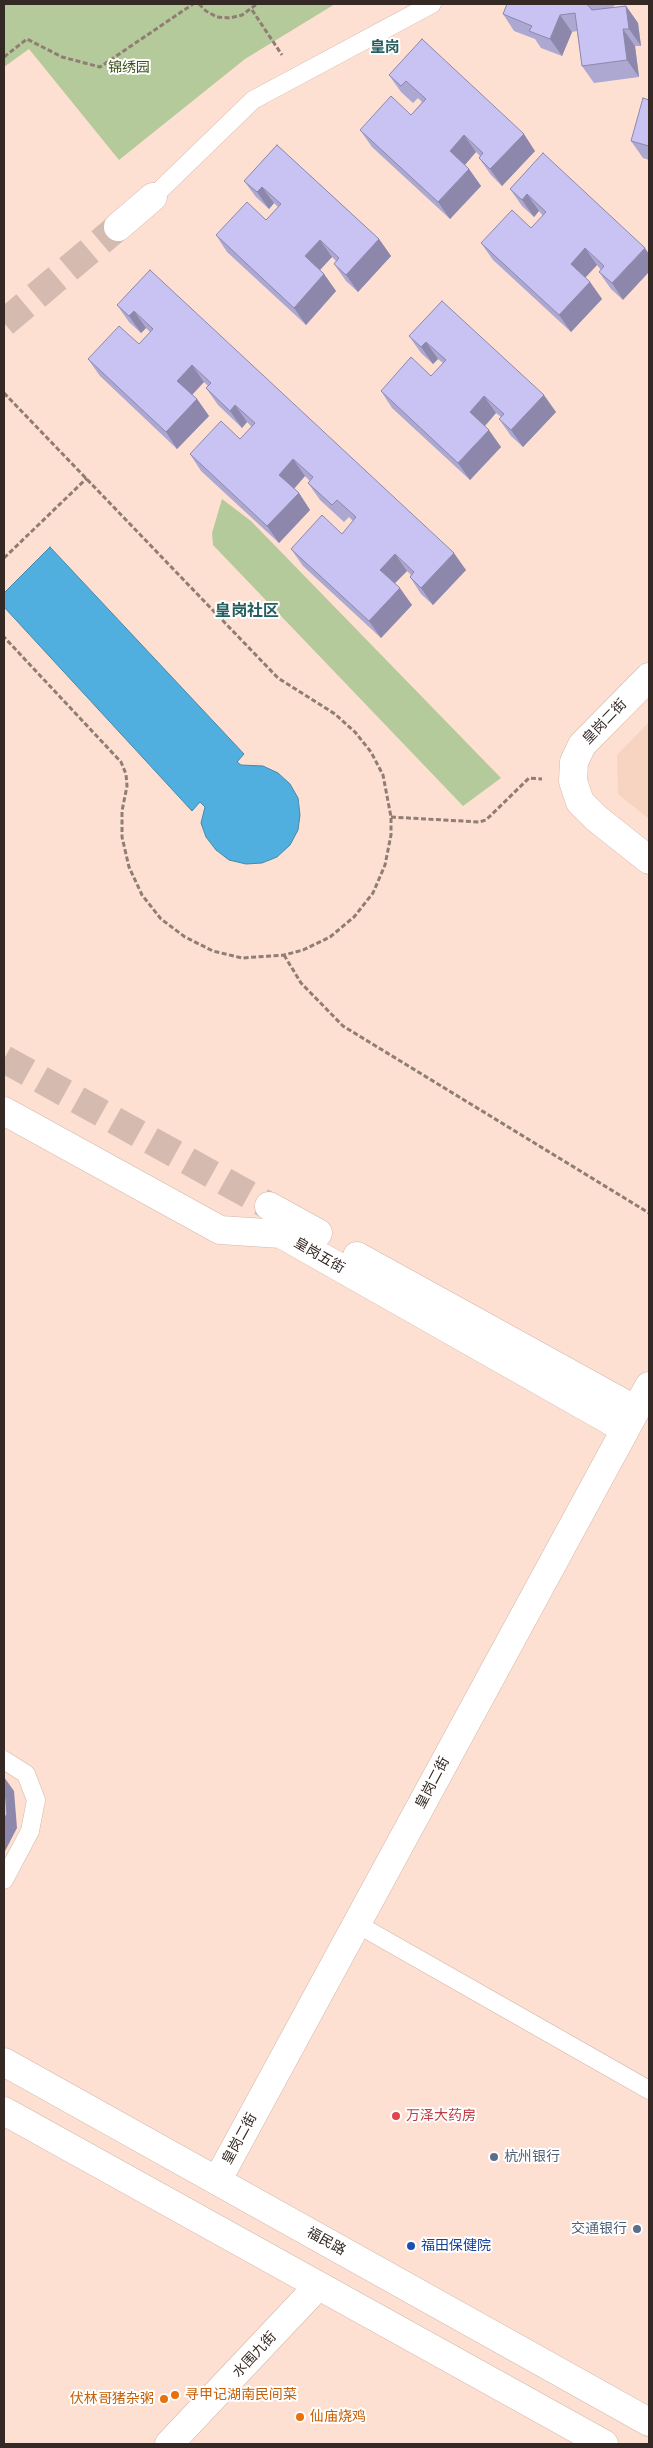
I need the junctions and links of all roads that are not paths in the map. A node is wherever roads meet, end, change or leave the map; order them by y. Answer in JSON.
{"nodes":[{"id":1,"x":432,"y":4,"type":"edge"},
{"id":2,"x":153,"y":197,"type":"joint"},
{"id":3,"x":118,"y":227,"type":"tunnel mouth"},
{"id":4,"x":649,"y":677,"type":"edge"},
{"id":5,"x":649,"y":860,"type":"edge"},
{"id":6,"x":4,"y":1111,"type":"edge"},
{"id":7,"x":269,"y":1206,"type":"tunnel mouth"},
{"id":8,"x":649,"y":1386,"type":"edge"},
{"id":9,"x":631,"y":1420,"type":"junction"},
{"id":10,"x":4,"y":1760,"type":"edge"},
{"id":11,"x":4,"y":1880,"type":"edge"},
{"id":12,"x":357,"y":1924,"type":"junction"},
{"id":13,"x":4,"y":2062,"type":"edge"},
{"id":14,"x":649,"y":2090,"type":"edge"},
{"id":15,"x":4,"y":2111,"type":"edge"},
{"id":16,"x":217,"y":2182,"type":"junction"},
{"id":17,"x":318,"y":2286,"type":"junction"},
{"id":18,"x":649,"y":2422,"type":"edge"},
{"id":19,"x":169,"y":2444,"type":"edge"},
{"id":20,"x":604,"y":2444,"type":"edge"}],
"edges":[{"from":1,"to":2,"type":"lane"},
{"from":2,"to":3,"type":"street"},
{"from":4,"to":5,"type":"street","name":"皇岗二街"},
{"from":6,"to":9,"type":"street","name":"皇岗五街"},
{"from":7,"to":9,"type":"street","name":"皇岗五街"},
{"from":8,"to":9,"type":"street","name":"皇岗二街"},
{"from":9,"to":12,"type":"street","name":"皇岗二街"},
{"from":10,"to":11,"type":"lane"},
{"from":12,"to":14,"type":"lane"},
{"from":12,"to":16,"type":"street","name":"皇岗二街"},
{"from":13,"to":16,"type":"street","name":"福民路"},
{"from":15,"to":17,"type":"street"},
{"from":16,"to":18,"type":"street","name":"福民路"},
{"from":17,"to":19,"type":"street","name":"水围九街"},
{"from":17,"to":20,"type":"street"}]}
